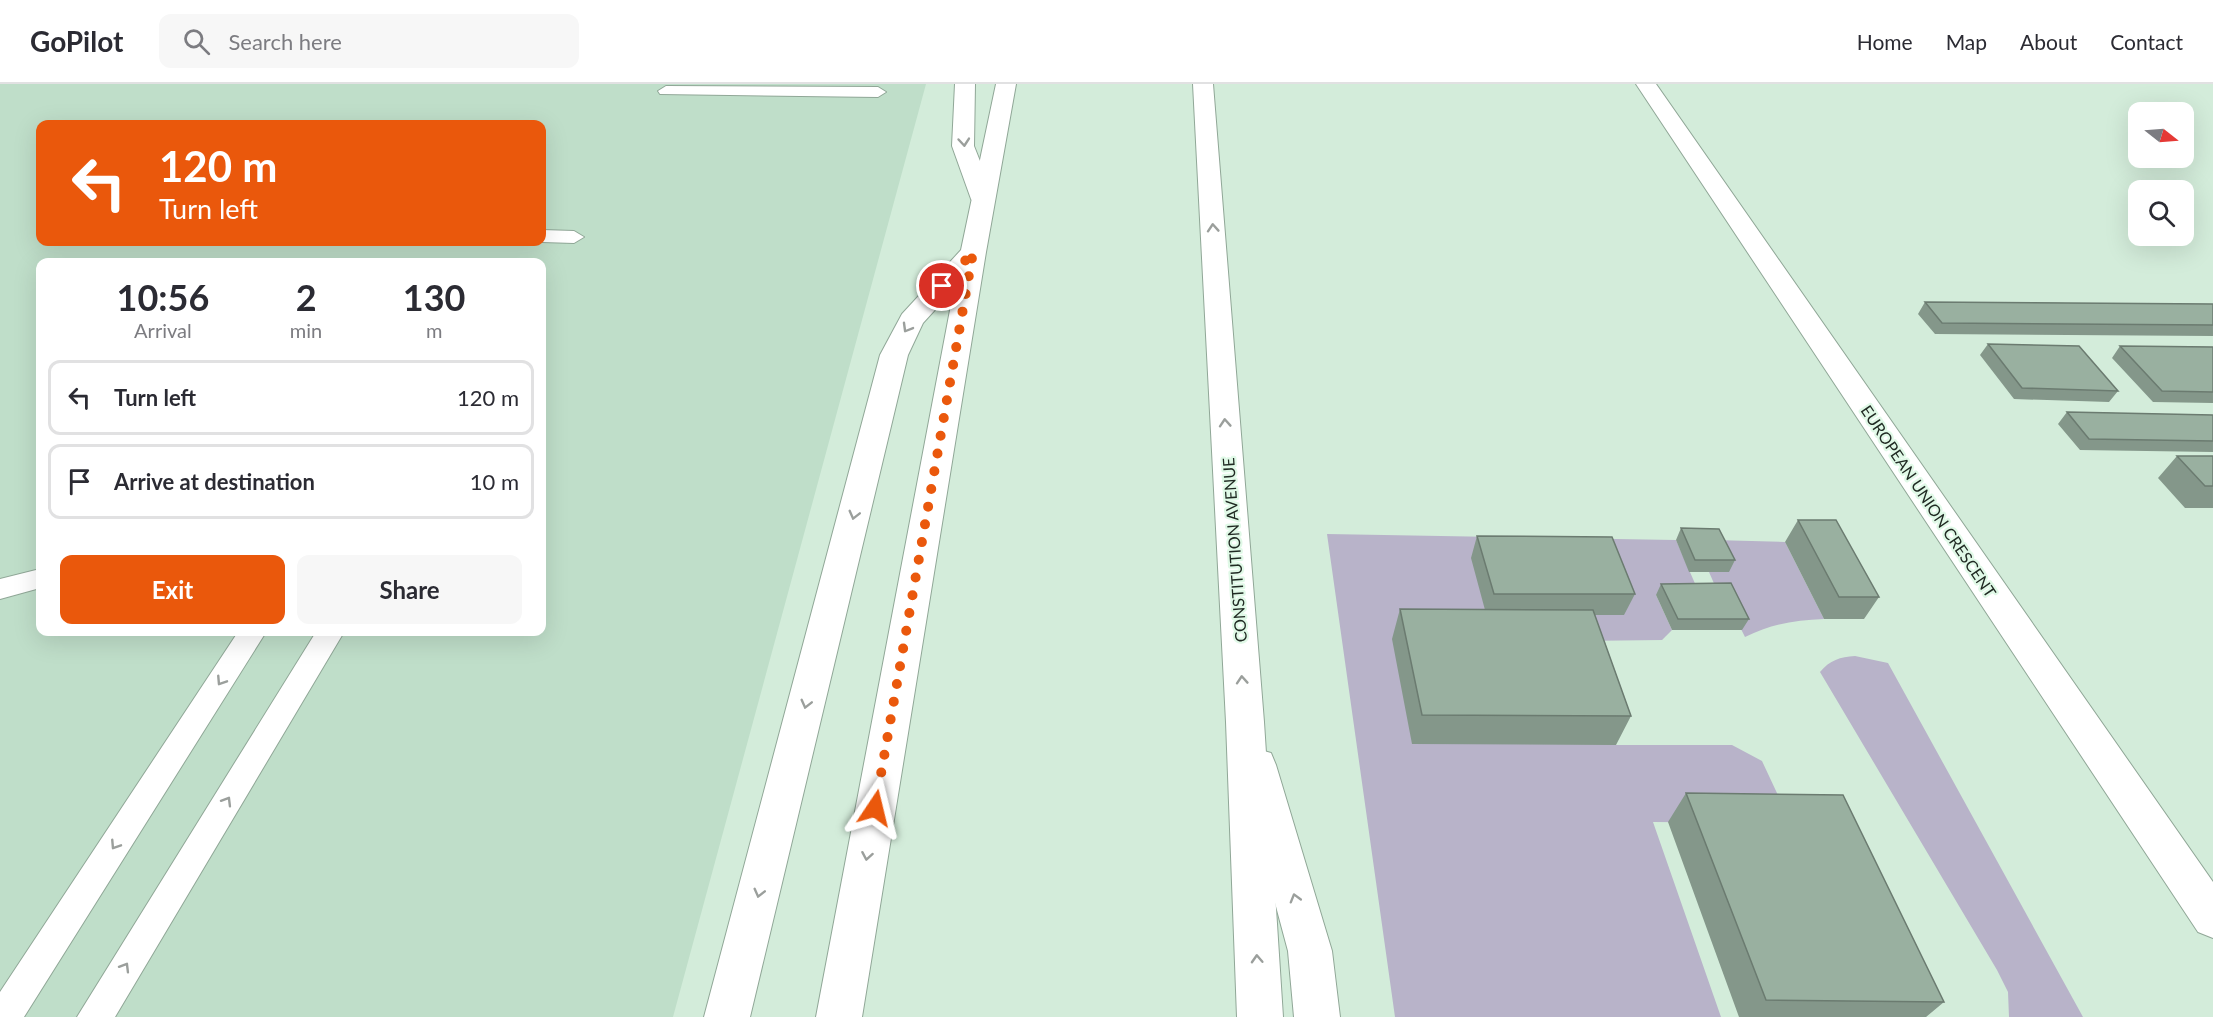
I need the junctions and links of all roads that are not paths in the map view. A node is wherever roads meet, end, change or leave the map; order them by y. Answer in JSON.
{"nodes":[{"id":1,"x":965,"y":84,"type":"edge"},
{"id":2,"x":1006,"y":84,"type":"edge"},
{"id":3,"x":1203,"y":84,"type":"edge"},
{"id":4,"x":1646,"y":84,"type":"edge"},
{"id":5,"x":666,"y":91,"type":"dead end"},
{"id":6,"x":878,"y":92,"type":"dead end"},
{"id":7,"x":983,"y":199,"type":"junction"},
{"id":8,"x":546,"y":236,"type":"edge"},
{"id":9,"x":574,"y":237,"type":"dead end"},
{"id":10,"x":973,"y":252,"type":"junction"},
{"id":11,"x":36,"y":580,"type":"edge"},
{"id":12,"x":0,"y":589,"type":"edge"},
{"id":13,"x":249,"y":636,"type":"edge"},
{"id":14,"x":328,"y":636,"type":"edge"},
{"id":15,"x":1245,"y":722,"type":"junction"},
{"id":16,"x":2213,"y":918,"type":"edge"},
{"id":17,"x":4,"y":1017,"type":"edge"},
{"id":18,"x":94,"y":1017,"type":"edge"},
{"id":19,"x":728,"y":1017,"type":"edge"},
{"id":20,"x":838,"y":1017,"type":"edge"},
{"id":21,"x":1260,"y":1017,"type":"edge"},
{"id":22,"x":1317,"y":1017,"type":"edge"}],
"edges":[{"from":1,"to":7,"type":"main road","one_way":true},
{"from":2,"to":7,"type":"main road"},
{"from":15,"to":3,"type":"main road","name":"CONSTITUTION AVENUE","one_way":true},
{"from":4,"to":16,"type":"main road","name":"EUROPEAN UNION CRESCENT"},
{"from":5,"to":6,"type":"lane"},
{"from":7,"to":10,"type":"main road"},
{"from":8,"to":9,"type":"lane"},
{"from":10,"to":19,"type":"main road","one_way":true},
{"from":10,"to":20,"type":"main road","one_way":true},
{"from":11,"to":12,"type":"lane"},
{"from":13,"to":17,"type":"lane","one_way":true},
{"from":18,"to":14,"type":"lane","one_way":true},
{"from":21,"to":15,"type":"main road","name":"CONSTITUTION AVENUE","one_way":true},
{"from":22,"to":15,"type":"main road","one_way":true}]}
